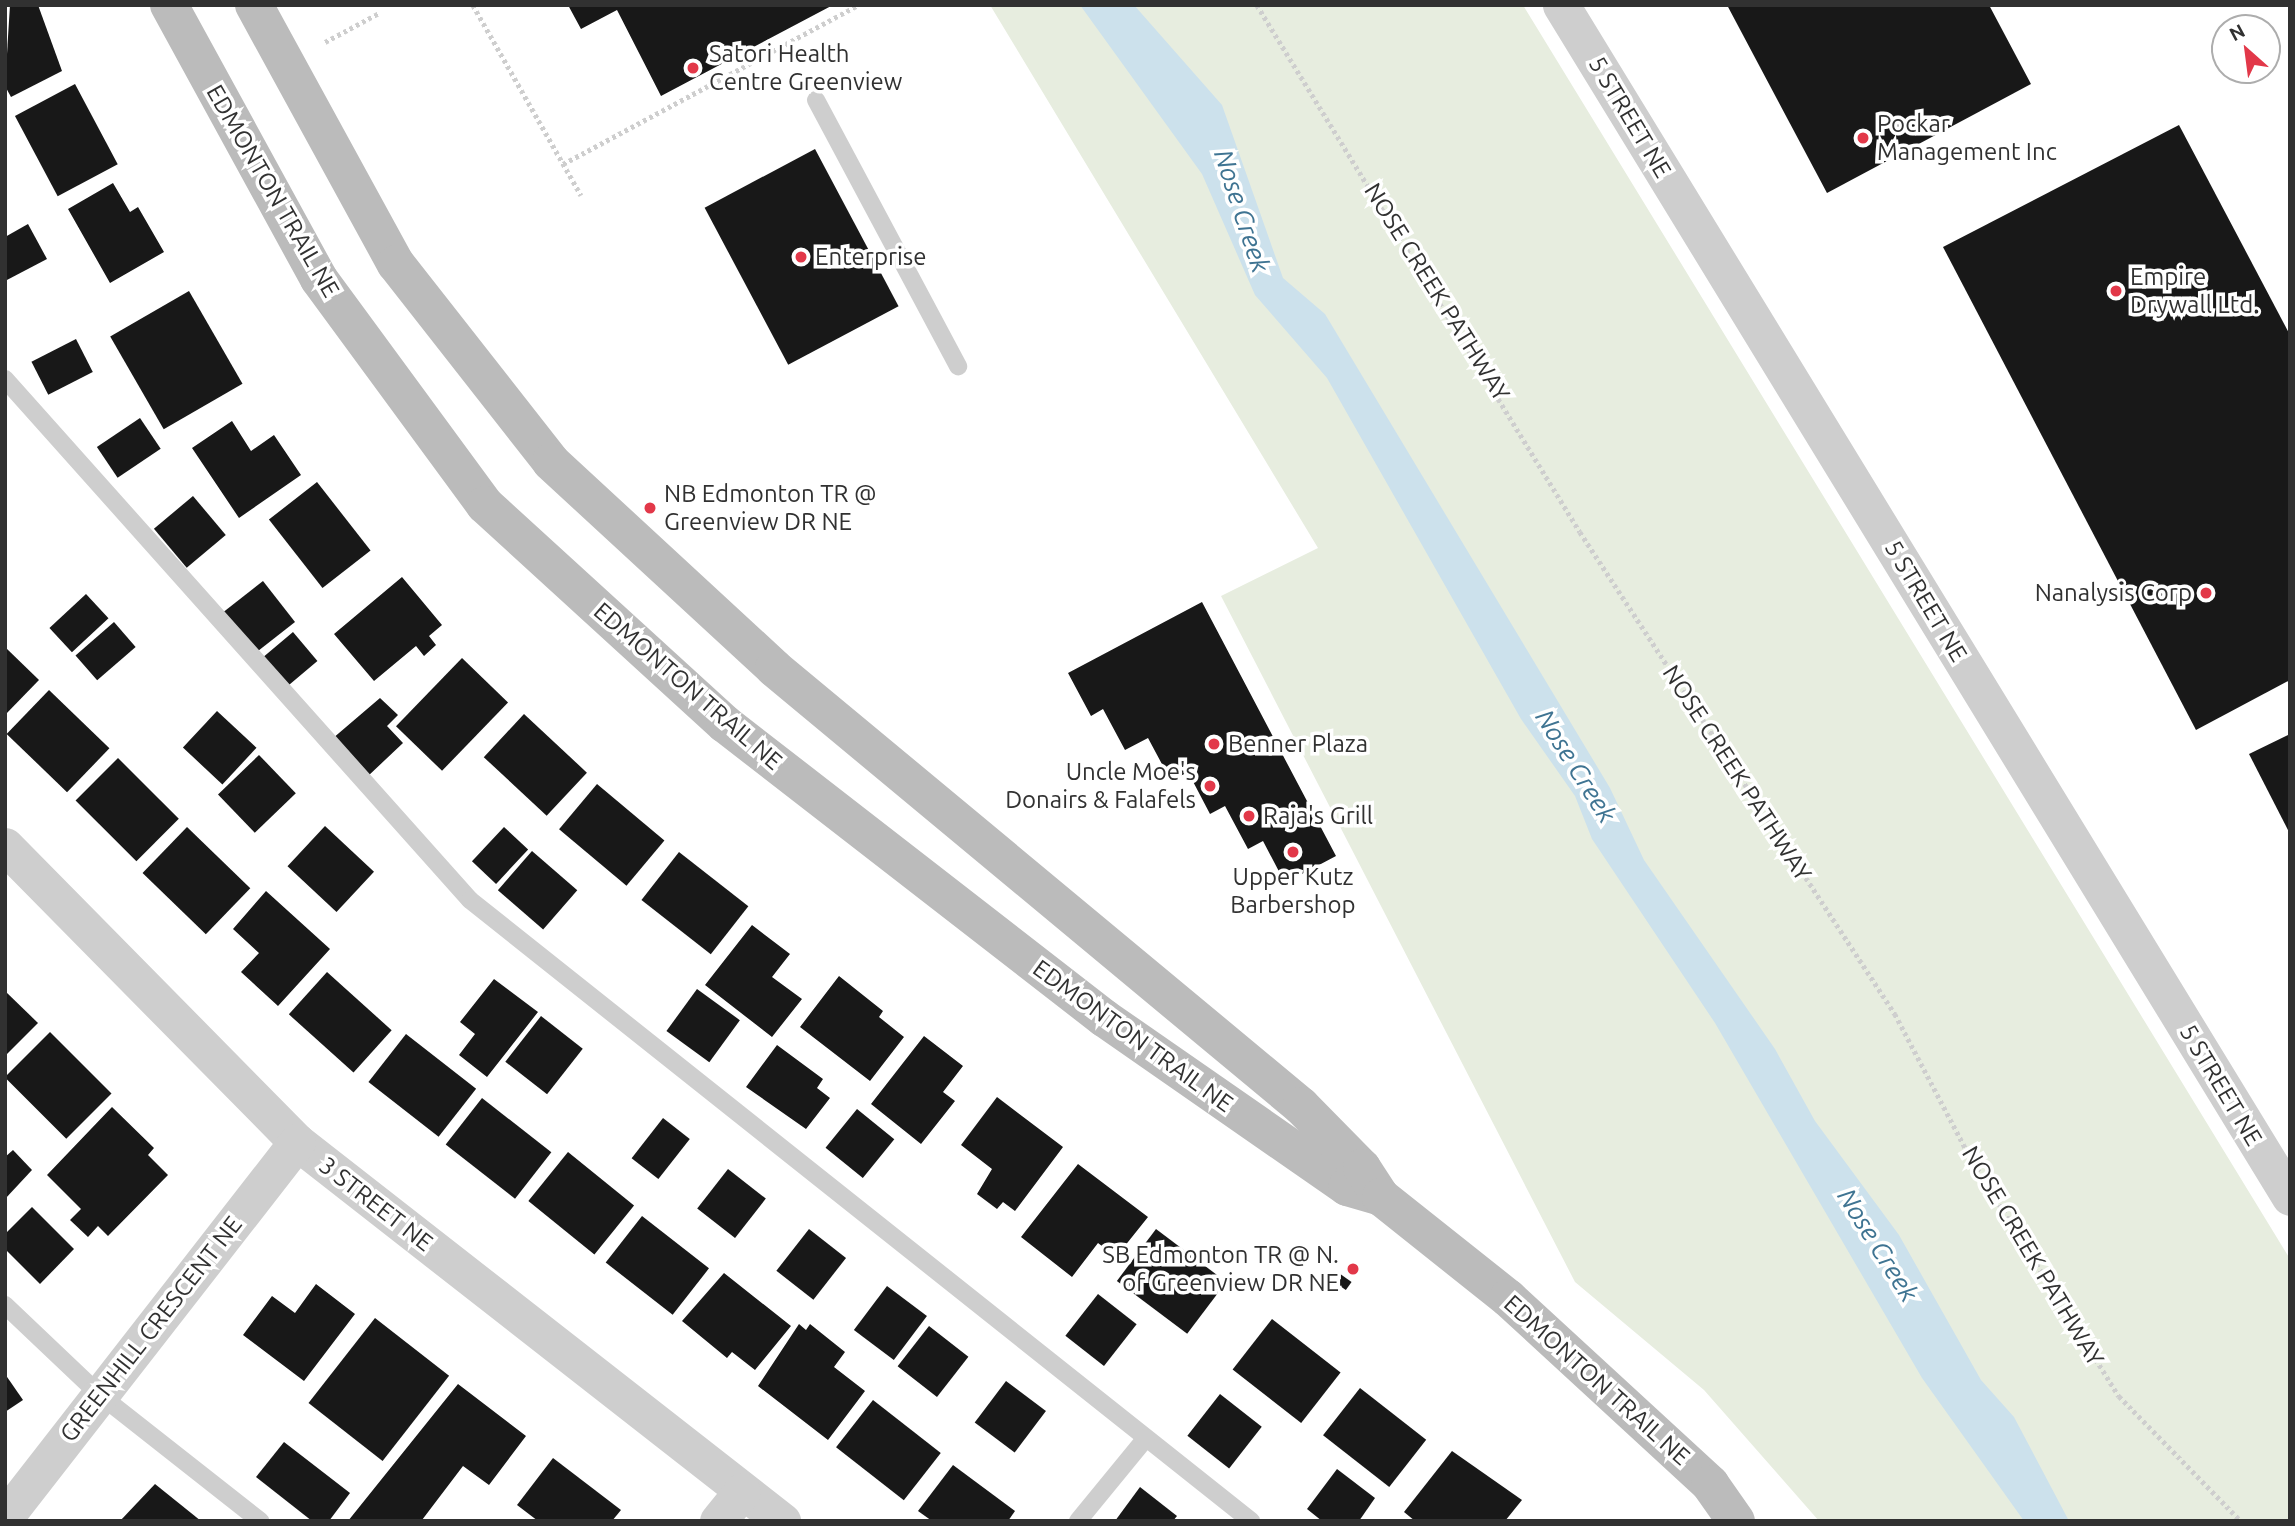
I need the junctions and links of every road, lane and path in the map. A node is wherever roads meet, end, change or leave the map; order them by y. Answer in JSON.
{"nodes":[{"id":1,"x":169,"y":5,"type":"edge"},
{"id":2,"x":254,"y":5,"type":"edge"},
{"id":3,"x":473,"y":5,"type":"edge"},
{"id":4,"x":858,"y":5,"type":"edge"},
{"id":5,"x":1257,"y":5,"type":"edge"},
{"id":6,"x":1561,"y":5,"type":"edge"},
{"id":7,"x":379,"y":13,"type":"dead end"},
{"id":8,"x":325,"y":42,"type":"dead end"},
{"id":9,"x":816,"y":100,"type":"dead end"},
{"id":10,"x":563,"y":164,"type":"junction"},
{"id":11,"x":581,"y":195,"type":"dead end"},
{"id":12,"x":958,"y":366,"type":"dead end"},
{"id":13,"x":5,"y":379,"type":"edge"},
{"id":14,"x":5,"y":846,"type":"edge"},
{"id":15,"x":297,"y":1142,"type":"junction"},
{"id":16,"x":1381,"y":1197,"type":"junction"},
{"id":17,"x":2290,"y":1197,"type":"edge"},
{"id":18,"x":5,"y":1305,"type":"edge"},
{"id":19,"x":100,"y":1395,"type":"junction"},
{"id":20,"x":1146,"y":1438,"type":"junction"},
{"id":21,"x":742,"y":1491,"type":"junction"},
{"id":22,"x":5,"y":1517,"type":"edge"},
{"id":23,"x":260,"y":1521,"type":"edge"},
{"id":24,"x":718,"y":1521,"type":"edge"},
{"id":25,"x":782,"y":1521,"type":"edge"},
{"id":26,"x":1078,"y":1521,"type":"edge"},
{"id":27,"x":1251,"y":1521,"type":"edge"},
{"id":28,"x":1736,"y":1521,"type":"edge"},
{"id":29,"x":2241,"y":1521,"type":"edge"}],
"edges":[{"from":1,"to":16,"type":"main road","name":"EDMONTON TRAIL NE"},
{"from":2,"to":16,"type":"main road","name":"EDMONTON TRAIL NE"},
{"from":3,"to":10,"type":"path"},
{"from":4,"to":10,"type":"path"},
{"from":5,"to":29,"type":"path","name":"NOSE CREEK PATHWAY"},
{"from":6,"to":17,"type":"street","name":"5 STREET NE"},
{"from":7,"to":8,"type":"path"},
{"from":9,"to":12,"type":"lane"},
{"from":10,"to":11,"type":"path"},
{"from":13,"to":20,"type":"lane"},
{"from":14,"to":15,"type":"street","name":"3 STREET NE"},
{"from":15,"to":19,"type":"street","name":"GREENHILL CRESCENT NE"},
{"from":15,"to":21,"type":"street","name":"3 STREET NE"},
{"from":16,"to":28,"type":"main road","name":"EDMONTON TRAIL NE"},
{"from":18,"to":19,"type":"lane"},
{"from":19,"to":22,"type":"street","name":"GREENHILL CRESCENT NE"},
{"from":19,"to":23,"type":"lane"},
{"from":20,"to":26,"type":"lane"},
{"from":20,"to":27,"type":"lane"},
{"from":21,"to":24,"type":"street"},
{"from":21,"to":25,"type":"street","name":"3 STREET NE"}]}
